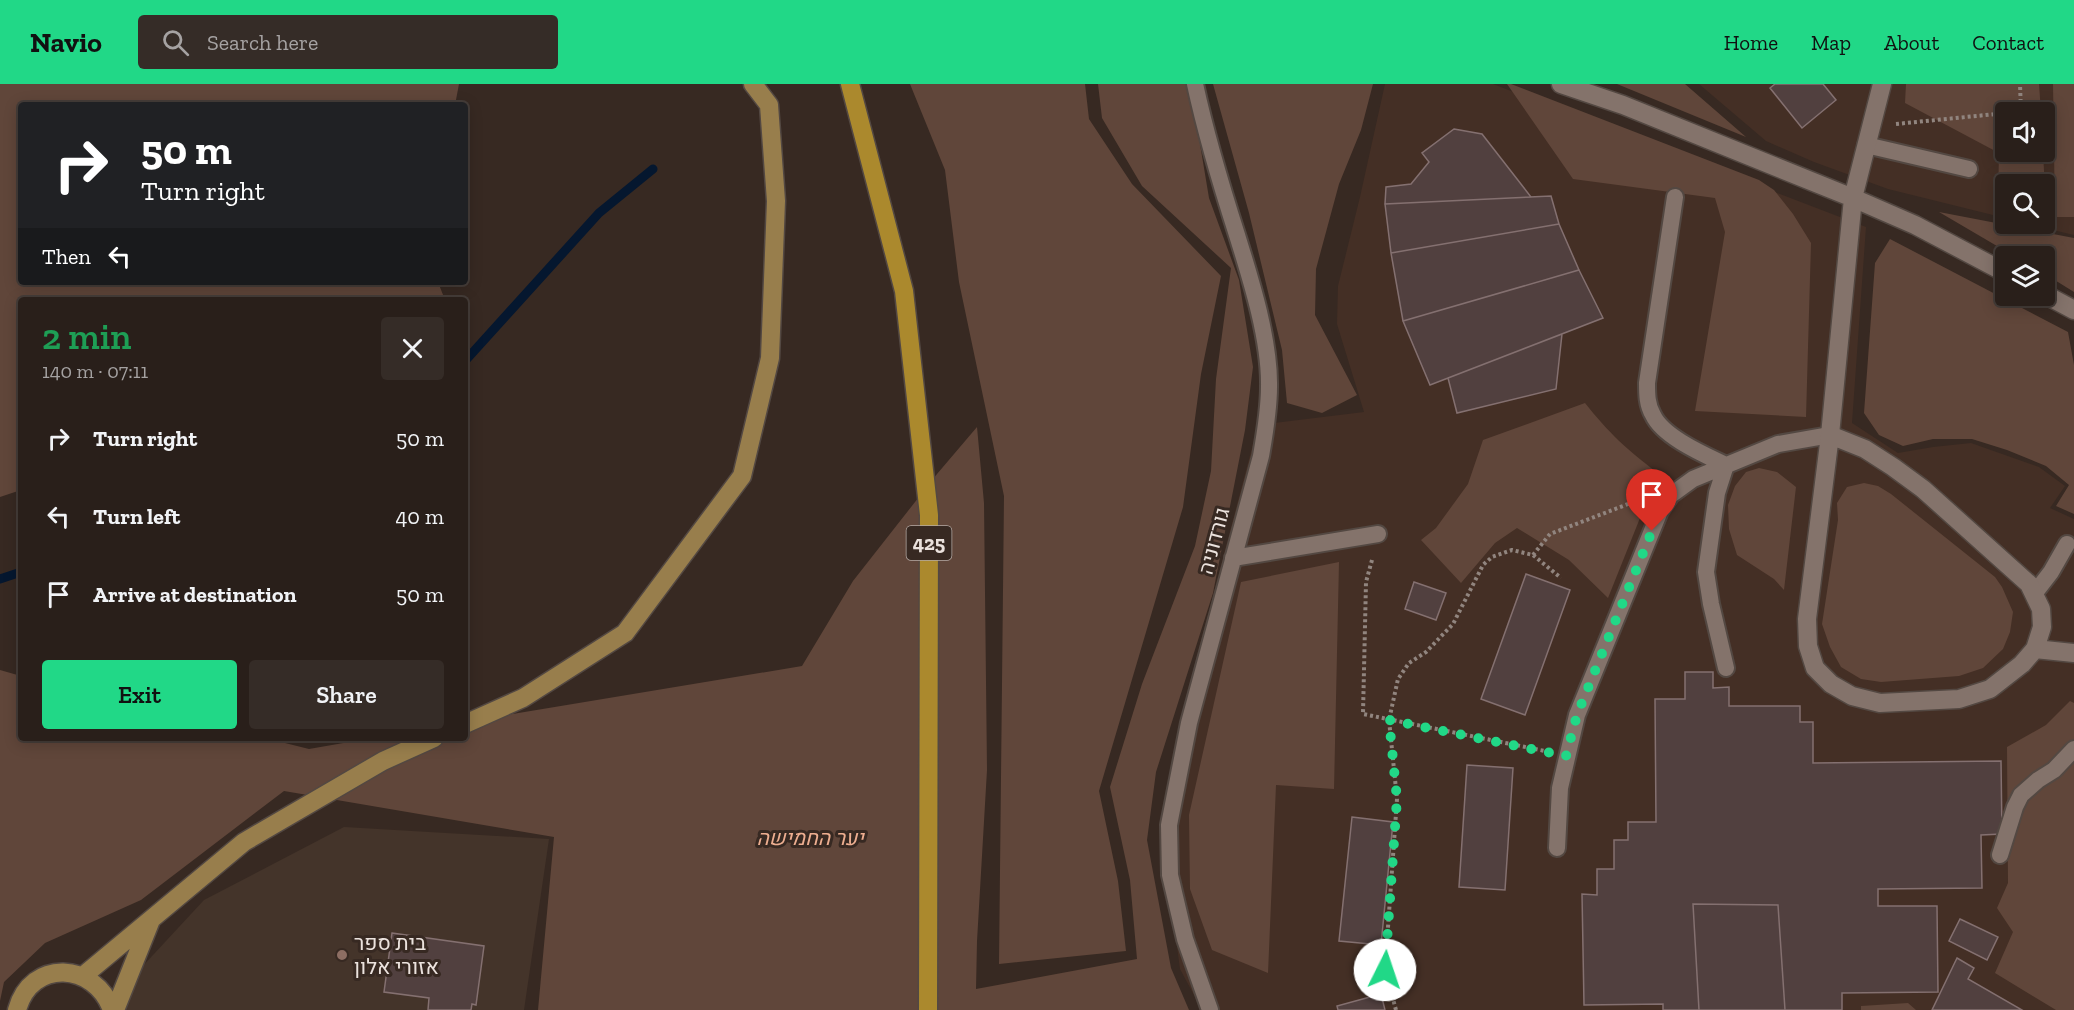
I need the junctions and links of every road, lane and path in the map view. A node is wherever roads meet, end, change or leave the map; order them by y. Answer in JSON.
{"nodes":[{"id":1,"x":753,"y":84,"type":"edge"},
{"id":2,"x":850,"y":84,"type":"edge"},
{"id":3,"x":1195,"y":84,"type":"edge"},
{"id":4,"x":1561,"y":84,"type":"edge"},
{"id":5,"x":1882,"y":84,"type":"edge"},
{"id":6,"x":2020,"y":84,"type":"edge"},
{"id":7,"x":2021,"y":102,"type":"edge"},
{"id":8,"x":1995,"y":114,"type":"edge"},
{"id":9,"x":1871,"y":127,"type":"junction"},
{"id":10,"x":1866,"y":145,"type":"junction"},
{"id":11,"x":1970,"y":169,"type":"dead end"},
{"id":12,"x":1675,"y":197,"type":"dead end"},
{"id":13,"x":1853,"y":198,"type":"junction"},
{"id":14,"x":1995,"y":267,"type":"edge"},
{"id":15,"x":2055,"y":300,"type":"edge"},
{"id":16,"x":2074,"y":310,"type":"edge"},
{"id":17,"x":1830,"y":435,"type":"junction"},
{"id":18,"x":1726,"y":465,"type":"junction"},
{"id":19,"x":1638,"y":500,"type":"dead end"},
{"id":20,"x":1378,"y":534,"type":"joint"},
{"id":21,"x":2067,"y":544,"type":"dead end"},
{"id":22,"x":1533,"y":555,"type":"junction"},
{"id":23,"x":1233,"y":558,"type":"junction"},
{"id":24,"x":1561,"y":578,"type":"dead end"},
{"id":25,"x":2034,"y":594,"type":"junction"},
{"id":26,"x":2035,"y":649,"type":"junction"},
{"id":27,"x":2074,"y":653,"type":"edge"},
{"id":28,"x":1726,"y":669,"type":"dead end"},
{"id":29,"x":1389,"y":720,"type":"junction"},
{"id":30,"x":468,"y":723,"type":"edge"},
{"id":31,"x":428,"y":741,"type":"edge"},
{"id":32,"x":2074,"y":749,"type":"edge"},
{"id":33,"x":1566,"y":756,"type":"junction"},
{"id":34,"x":1557,"y":848,"type":"dead end"},
{"id":35,"x":2000,"y":855,"type":"dead end"},
{"id":36,"x":151,"y":919,"type":"junction"},
{"id":37,"x":83,"y":976,"type":"junction"},
{"id":38,"x":17,"y":1010,"type":"edge"},
{"id":39,"x":113,"y":1010,"type":"edge"},
{"id":40,"x":928,"y":1010,"type":"edge"},
{"id":41,"x":1210,"y":1010,"type":"edge"},
{"id":42,"x":1396,"y":1010,"type":"edge"}],
"edges":[{"from":1,"to":30,"type":"main road"},
{"from":2,"to":40,"type":"main road","number":"425"},
{"from":3,"to":23,"type":"lane","name":"גורדוניה"},
{"from":4,"to":13,"type":"street"},
{"from":5,"to":9,"type":"street"},
{"from":6,"to":7,"type":"path"},
{"from":8,"to":9,"type":"path"},
{"from":9,"to":10,"type":"street"},
{"from":10,"to":11,"type":"lane"},
{"from":10,"to":13,"type":"street"},
{"from":12,"to":18,"type":"lane"},
{"from":13,"to":14,"type":"street"},
{"from":13,"to":17,"type":"street"},
{"from":15,"to":16,"type":"street"},
{"from":17,"to":18,"type":"lane"},
{"from":17,"to":25,"type":"street"},
{"from":17,"to":26,"type":"street"},
{"from":18,"to":28,"type":"lane"},
{"from":18,"to":33,"type":"lane"},
{"from":19,"to":22,"type":"path"},
{"from":20,"to":23,"type":"lane"},
{"from":20,"to":29,"type":"path"},
{"from":21,"to":25,"type":"lane"},
{"from":22,"to":24,"type":"path"},
{"from":22,"to":29,"type":"path"},
{"from":23,"to":41,"type":"lane","name":"גורדוניה"},
{"from":25,"to":26,"type":"street"},
{"from":26,"to":27,"type":"street"},
{"from":29,"to":33,"type":"path"},
{"from":29,"to":42,"type":"path"},
{"from":31,"to":36,"type":"main road"},
{"from":32,"to":35,"type":"lane"},
{"from":33,"to":34,"type":"lane"},
{"from":36,"to":37,"type":"main road"},
{"from":36,"to":39,"type":"main road"},
{"from":37,"to":38,"type":"main road"},
{"from":37,"to":39,"type":"main road"}]}
